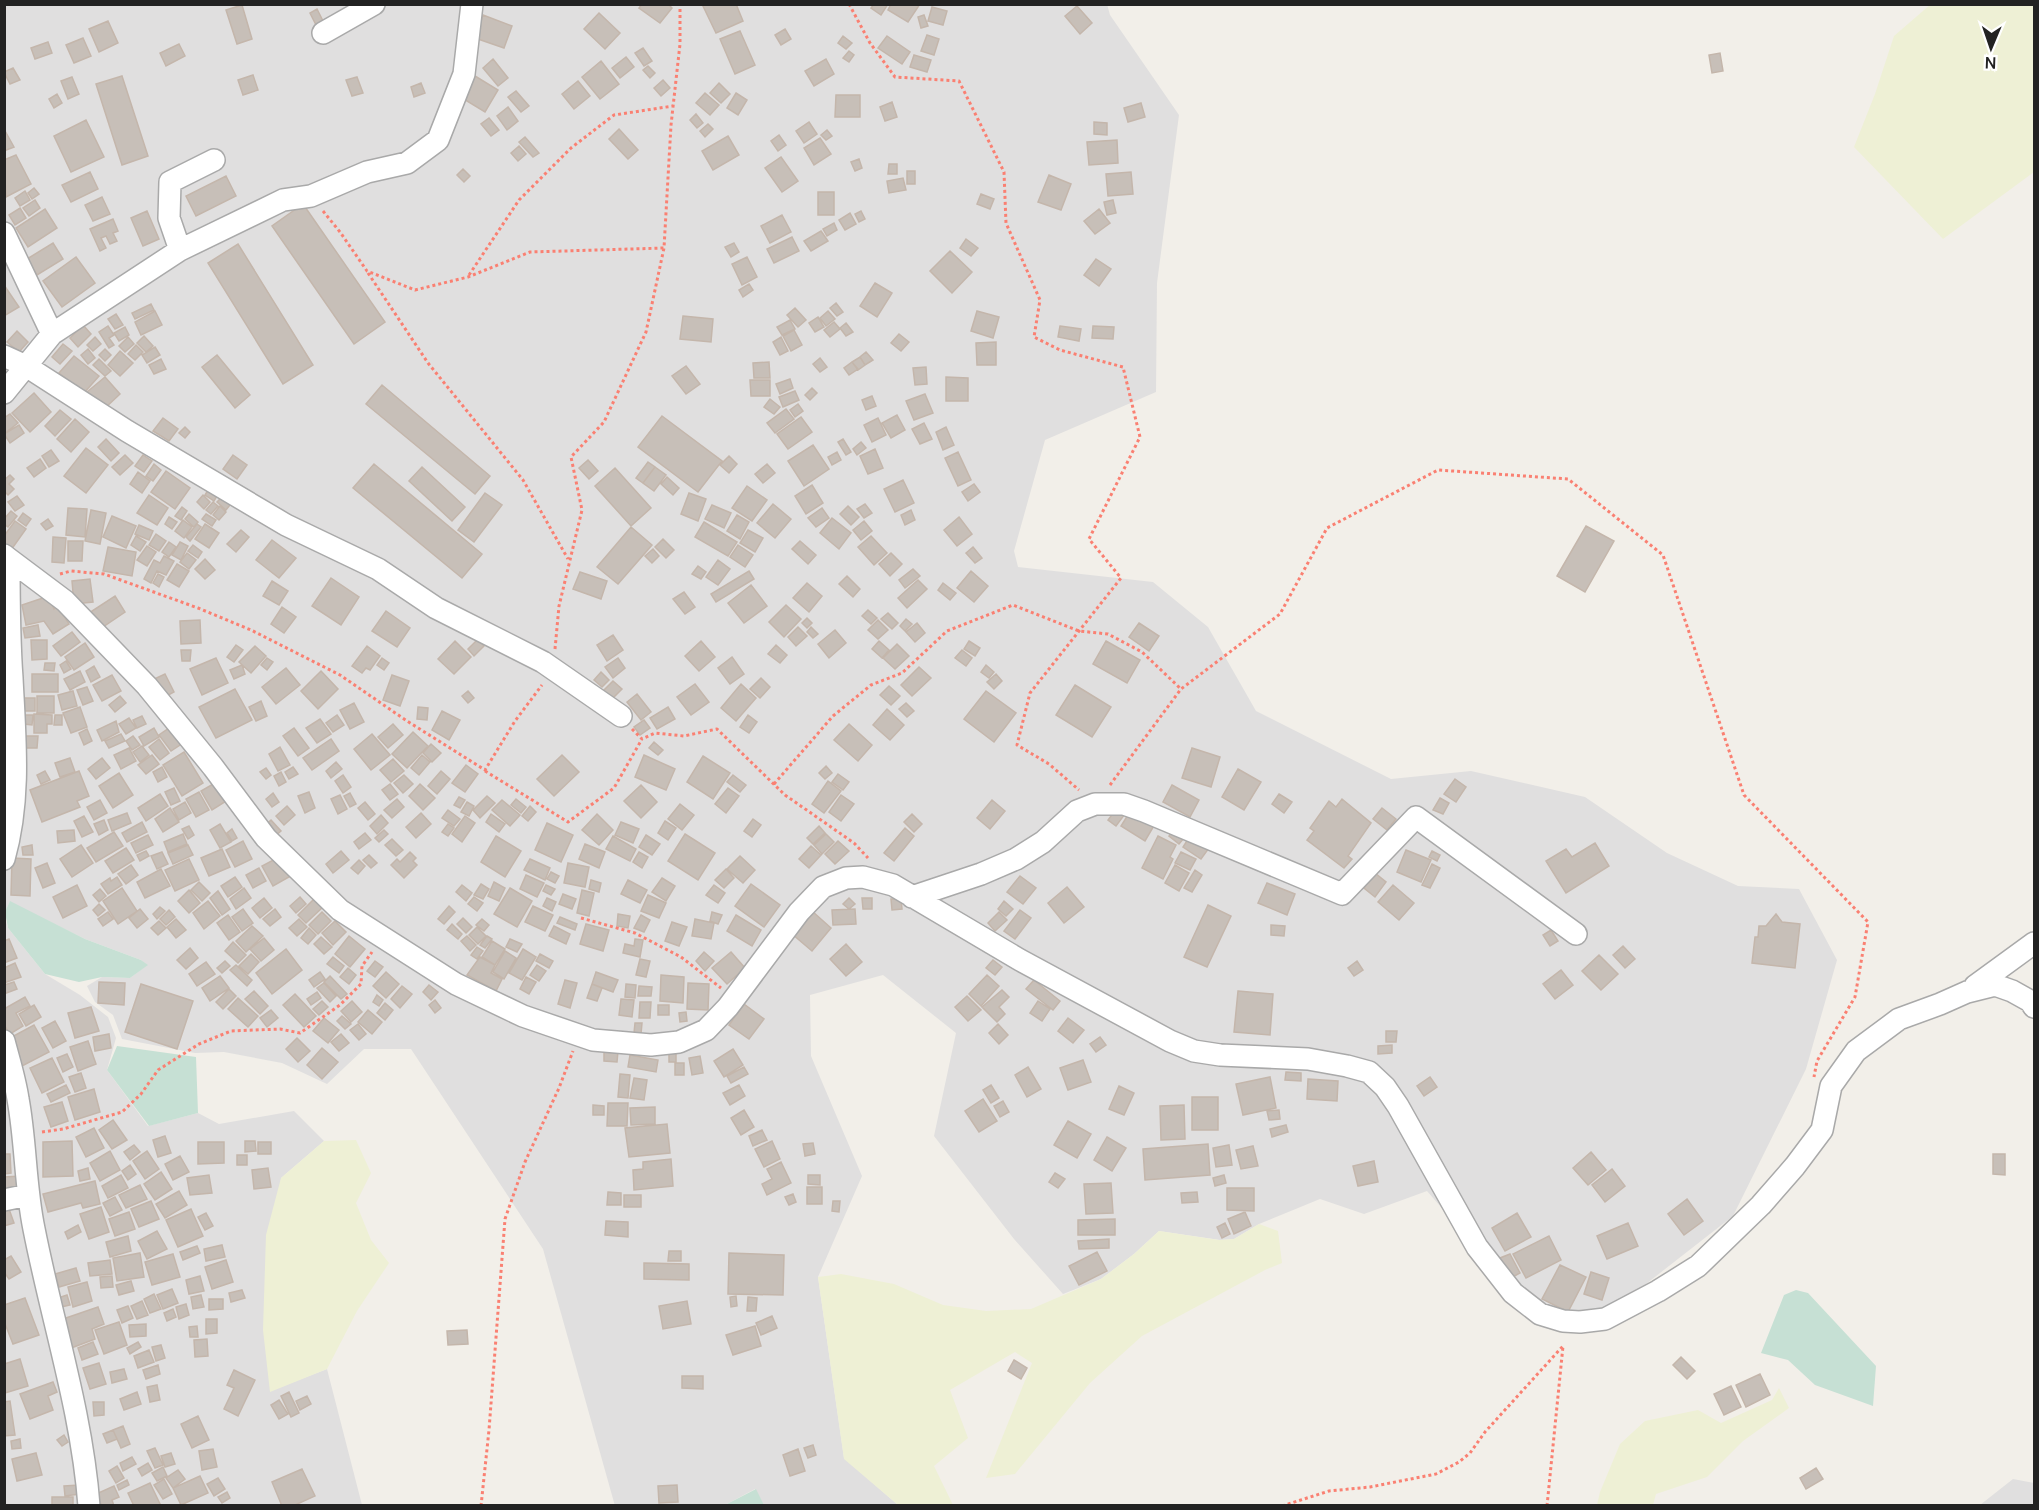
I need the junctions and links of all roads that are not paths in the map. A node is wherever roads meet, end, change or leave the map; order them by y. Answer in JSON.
{"nodes":[{"id":1,"x":374,"y":4,"type":"edge"},
{"id":2,"x":472,"y":4,"type":"edge"},
{"id":3,"x":323,"y":33,"type":"dead end"},
{"id":4,"x":214,"y":159,"type":"dead end"},
{"id":5,"x":4,"y":233,"type":"edge"},
{"id":6,"x":180,"y":250,"type":"junction"},
{"id":7,"x":52,"y":334,"type":"junction"},
{"id":8,"x":4,"y":356,"type":"edge"},
{"id":9,"x":26,"y":366,"type":"junction"},
{"id":10,"x":4,"y":393,"type":"edge"},
{"id":11,"x":7,"y":557,"type":"edge"},
{"id":12,"x":621,"y":716,"type":"road end"},
{"id":13,"x":6,"y":850,"type":"edge"},
{"id":14,"x":912,"y":897,"type":"junction"},
{"id":15,"x":1576,"y":934,"type":"dead end"},
{"id":16,"x":2034,"y":943,"type":"edge"},
{"id":17,"x":1967,"y":992,"type":"junction"},
{"id":18,"x":2034,"y":1008,"type":"edge"},
{"id":19,"x":4,"y":1041,"type":"edge"},
{"id":20,"x":28,"y":1195,"type":"junction"},
{"id":21,"x":4,"y":1200,"type":"edge"},
{"id":22,"x":89,"y":1506,"type":"edge"}],
"edges":[{"from":1,"to":3,"type":"street"},
{"from":2,"to":6,"type":"street"},
{"from":4,"to":6,"type":"street"},
{"from":5,"to":7,"type":"street"},
{"from":6,"to":7,"type":"street"},
{"from":7,"to":9,"type":"street"},
{"from":8,"to":9,"type":"street"},
{"from":9,"to":10,"type":"street"},
{"from":9,"to":12,"type":"street"},
{"from":11,"to":13,"type":"street"},
{"from":11,"to":14,"type":"street"},
{"from":14,"to":15,"type":"street"},
{"from":14,"to":17,"type":"street"},
{"from":16,"to":17,"type":"street"},
{"from":17,"to":18,"type":"street"},
{"from":19,"to":20,"type":"street"},
{"from":20,"to":21,"type":"street"},
{"from":20,"to":22,"type":"street"}]}
